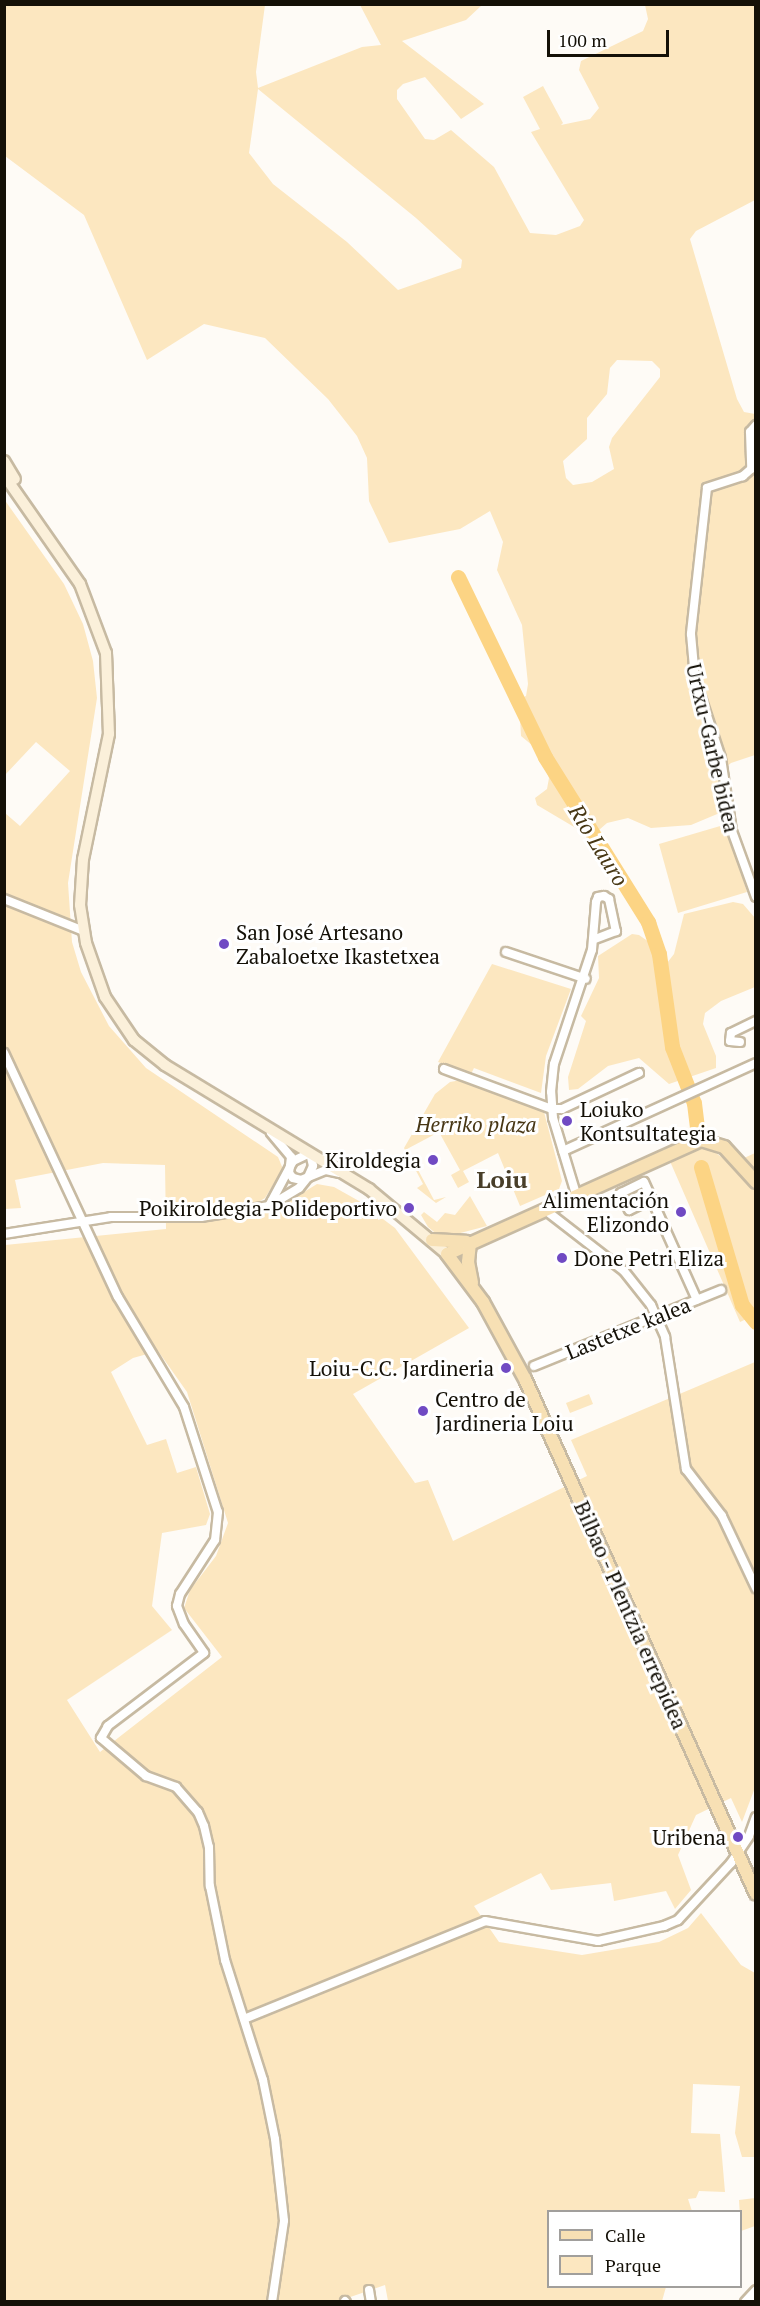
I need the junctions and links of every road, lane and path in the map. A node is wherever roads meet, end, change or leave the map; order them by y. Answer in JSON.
{"nodes":[{"id":1,"x":756,"y":425,"type":"edge"},
{"id":2,"x":4,"y":461,"type":"edge"},
{"id":3,"x":4,"y":475,"type":"edge"},
{"id":4,"x":756,"y":897,"type":"edge"},
{"id":5,"x":4,"y":899,"type":"edge"},
{"id":6,"x":84,"y":931,"type":"junction"},
{"id":7,"x":595,"y":939,"type":"junction"},
{"id":8,"x":506,"y":952,"type":"dead end"},
{"id":9,"x":585,"y":979,"type":"junction"},
{"id":10,"x":756,"y":1021,"type":"edge"},
{"id":11,"x":140,"y":1042,"type":"junction"},
{"id":12,"x":740,"y":1042,"type":"dead end"},
{"id":13,"x":4,"y":1053,"type":"edge"},
{"id":14,"x":756,"y":1063,"type":"edge"},
{"id":15,"x":444,"y":1069,"type":"dead end"},
{"id":16,"x":639,"y":1073,"type":"dead end"},
{"id":17,"x":552,"y":1109,"type":"junction"},
{"id":18,"x":259,"y":1122,"type":"junction"},
{"id":19,"x":563,"y":1151,"type":"junction"},
{"id":20,"x":310,"y":1153,"type":"junction"},
{"id":21,"x":289,"y":1167,"type":"junction"},
{"id":22,"x":346,"y":1175,"type":"junction"},
{"id":23,"x":308,"y":1177,"type":"junction"},
{"id":24,"x":756,"y":1182,"type":"edge"},
{"id":25,"x":576,"y":1194,"type":"junction"},
{"id":26,"x":652,"y":1199,"type":"dead end"},
{"id":27,"x":268,"y":1206,"type":"junction"},
{"id":28,"x":544,"y":1209,"type":"junction"},
{"id":29,"x":84,"y":1222,"type":"junction"},
{"id":30,"x":4,"y":1234,"type":"edge"},
{"id":31,"x":432,"y":1240,"type":"junction"},
{"id":32,"x":471,"y":1242,"type":"junction"},
{"id":33,"x":447,"y":1254,"type":"junction"},
{"id":34,"x":474,"y":1290,"type":"junction"},
{"id":35,"x":721,"y":1290,"type":"dead end"},
{"id":36,"x":697,"y":1300,"type":"junction"},
{"id":37,"x":656,"y":1317,"type":"junction"},
{"id":38,"x":534,"y":1366,"type":"dead end"},
{"id":39,"x":756,"y":1588,"type":"edge"},
{"id":40,"x":756,"y":1817,"type":"edge"},
{"id":41,"x":737,"y":1853,"type":"junction"},
{"id":42,"x":756,"y":1894,"type":"edge"},
{"id":43,"x":244,"y":2019,"type":"junction"},
{"id":44,"x":369,"y":2290,"type":"dead end"},
{"id":45,"x":756,"y":2290,"type":"edge"},
{"id":46,"x":272,"y":2301,"type":"edge"},
{"id":47,"x":371,"y":2301,"type":"edge"},
{"id":48,"x":745,"y":2301,"type":"edge"}],
"edges":[{"from":1,"to":4,"type":"street","name":"Urtxu-Garbe bidea"},
{"from":2,"to":11,"type":"main road"},
{"from":3,"to":6,"type":"main road"},
{"from":5,"to":6,"type":"street"},
{"from":6,"to":11,"type":"main road"},
{"from":7,"to":7,"type":"street"},
{"from":7,"to":9,"type":"street"},
{"from":8,"to":9,"type":"street"},
{"from":9,"to":17,"type":"street"},
{"from":10,"to":12,"type":"street"},
{"from":11,"to":18,"type":"main road"},
{"from":13,"to":29,"type":"street"},
{"from":14,"to":19,"type":"street"},
{"from":15,"to":17,"type":"street"},
{"from":16,"to":17,"type":"street"},
{"from":17,"to":19,"type":"street"},
{"from":18,"to":20,"type":"main road"},
{"from":18,"to":21,"type":"street"},
{"from":19,"to":25,"type":"street"},
{"from":20,"to":21,"type":"street"},
{"from":20,"to":22,"type":"main road"},
{"from":20,"to":23,"type":"street"},
{"from":21,"to":23,"type":"street"},
{"from":21,"to":27,"type":"street"},
{"from":22,"to":23,"type":"street"},
{"from":22,"to":31,"type":"main road"},
{"from":23,"to":27,"type":"street"},
{"from":24,"to":25,"type":"main road"},
{"from":25,"to":28,"type":"main road"},
{"from":26,"to":36,"type":"street"},
{"from":27,"to":29,"type":"street"},
{"from":28,"to":32,"type":"main road"},
{"from":28,"to":37,"type":"street"},
{"from":29,"to":30,"type":"street"},
{"from":29,"to":43,"type":"street"},
{"from":31,"to":32,"type":"main road"},
{"from":31,"to":33,"type":"main road"},
{"from":32,"to":33,"type":"main road"},
{"from":32,"to":34,"type":"main road"},
{"from":33,"to":34,"type":"main road","name":"Bilbao - Plentzia errepidea"},
{"from":34,"to":41,"type":"main road","name":"Bilbao - Plentzia errepidea"},
{"from":35,"to":36,"type":"street","name":"Lastetxe kalea"},
{"from":36,"to":37,"type":"street","name":"Lastetxe kalea"},
{"from":37,"to":38,"type":"street","name":"Lastetxe kalea"},
{"from":37,"to":39,"type":"street"},
{"from":40,"to":41,"type":"street"},
{"from":41,"to":42,"type":"main road","name":"Bilbao - Plentzia errepidea"},
{"from":41,"to":43,"type":"street"},
{"from":43,"to":46,"type":"street"},
{"from":44,"to":47,"type":"street"},
{"from":45,"to":48,"type":"street"}]}
